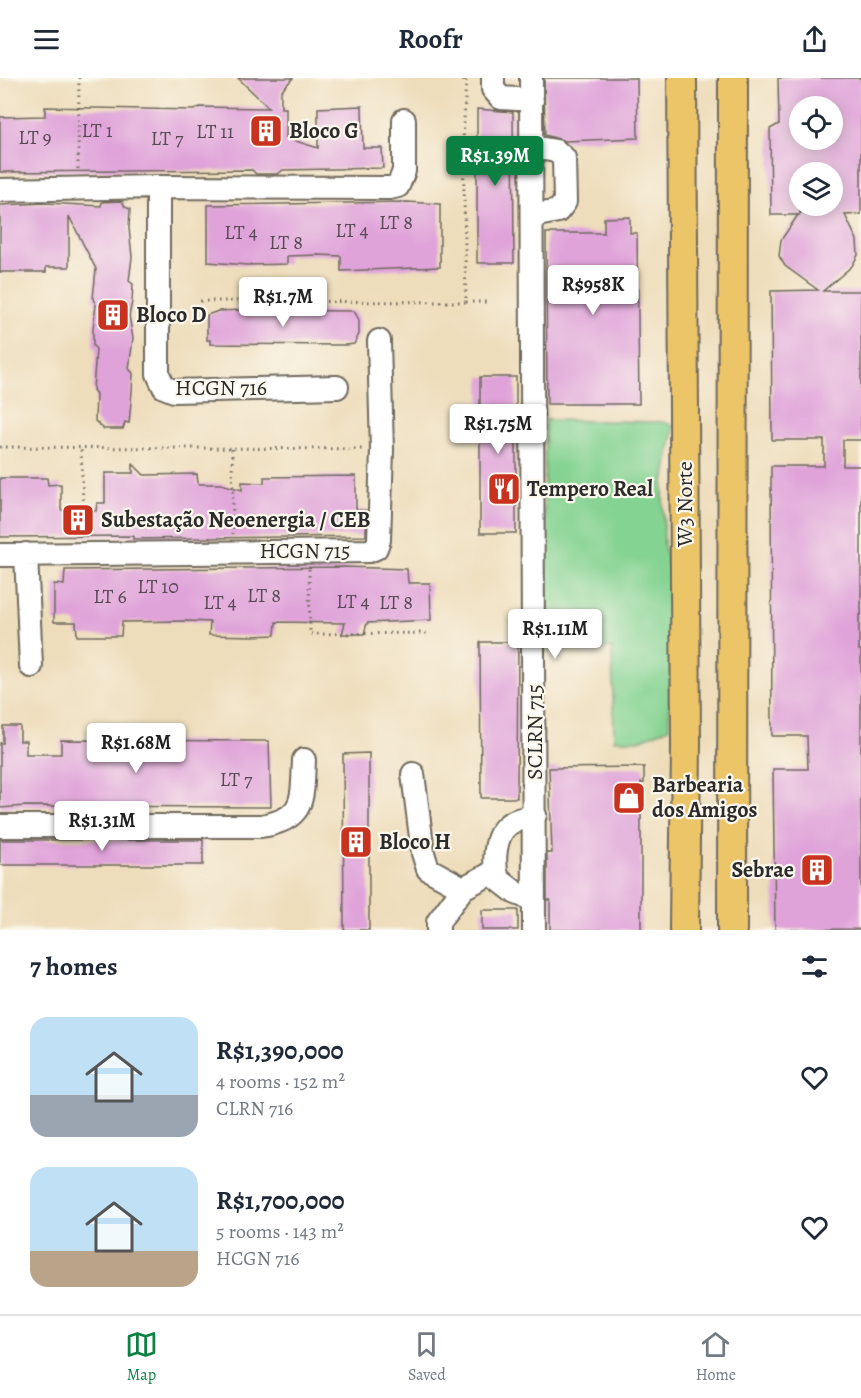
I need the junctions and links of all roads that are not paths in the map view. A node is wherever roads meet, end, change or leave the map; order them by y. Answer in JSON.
{"nodes":[{"id":1,"x":493,"y":78,"type":"edge"},
{"id":2,"x":682,"y":78,"type":"edge"},
{"id":3,"x":733,"y":78,"type":"edge"},
{"id":4,"x":531,"y":89,"type":"edge"},
{"id":5,"x":404,"y":120,"type":"dead end"},
{"id":6,"x":532,"y":147,"type":"junction"},
{"id":7,"x":158,"y":187,"type":"junction"},
{"id":8,"x":0,"y":190,"type":"edge"},
{"id":9,"x":532,"y":216,"type":"junction"},
{"id":10,"x":379,"y":341,"type":"dead end"},
{"id":11,"x":336,"y":387,"type":"dead end"},
{"id":12,"x":26,"y":554,"type":"junction"},
{"id":13,"x":0,"y":555,"type":"edge"},
{"id":14,"x":31,"y":666,"type":"dead end"},
{"id":15,"x":304,"y":760,"type":"dead end"},
{"id":16,"x":413,"y":774,"type":"dead end"},
{"id":17,"x":535,"y":815,"type":"junction"},
{"id":18,"x":0,"y":826,"type":"edge"},
{"id":19,"x":496,"y":871,"type":"junction"},
{"id":20,"x":463,"y":888,"type":"junction"},
{"id":21,"x":534,"y":900,"type":"junction"},
{"id":22,"x":438,"y":930,"type":"edge"},
{"id":23,"x":534,"y":930,"type":"edge"},
{"id":24,"x":684,"y":930,"type":"edge"},
{"id":25,"x":732,"y":930,"type":"edge"}],
"edges":[{"from":1,"to":4,"type":"street"},
{"from":2,"to":24,"type":"main road","name":"W3 Norte"},
{"from":3,"to":25,"type":"main road"},
{"from":4,"to":6,"type":"street","name":"SCLRN 715"},
{"from":5,"to":7,"type":"street"},
{"from":6,"to":9,"type":"street","name":"SCLRN 715"},
{"from":6,"to":9,"type":"street"},
{"from":7,"to":8,"type":"street"},
{"from":7,"to":11,"type":"street","name":"HCGN 716"},
{"from":9,"to":17,"type":"street","name":"SCLRN 715"},
{"from":10,"to":12,"type":"street","name":"HCGN 715"},
{"from":12,"to":13,"type":"street","name":"HCGN 715"},
{"from":12,"to":14,"type":"street"},
{"from":15,"to":18,"type":"street"},
{"from":16,"to":20,"type":"street"},
{"from":17,"to":19,"type":"street"},
{"from":17,"to":21,"type":"street","name":"SCLRN 715"},
{"from":19,"to":20,"type":"street"},
{"from":19,"to":21,"type":"street"},
{"from":20,"to":22,"type":"street"},
{"from":21,"to":23,"type":"street","name":"SCLRN 715"}]}
